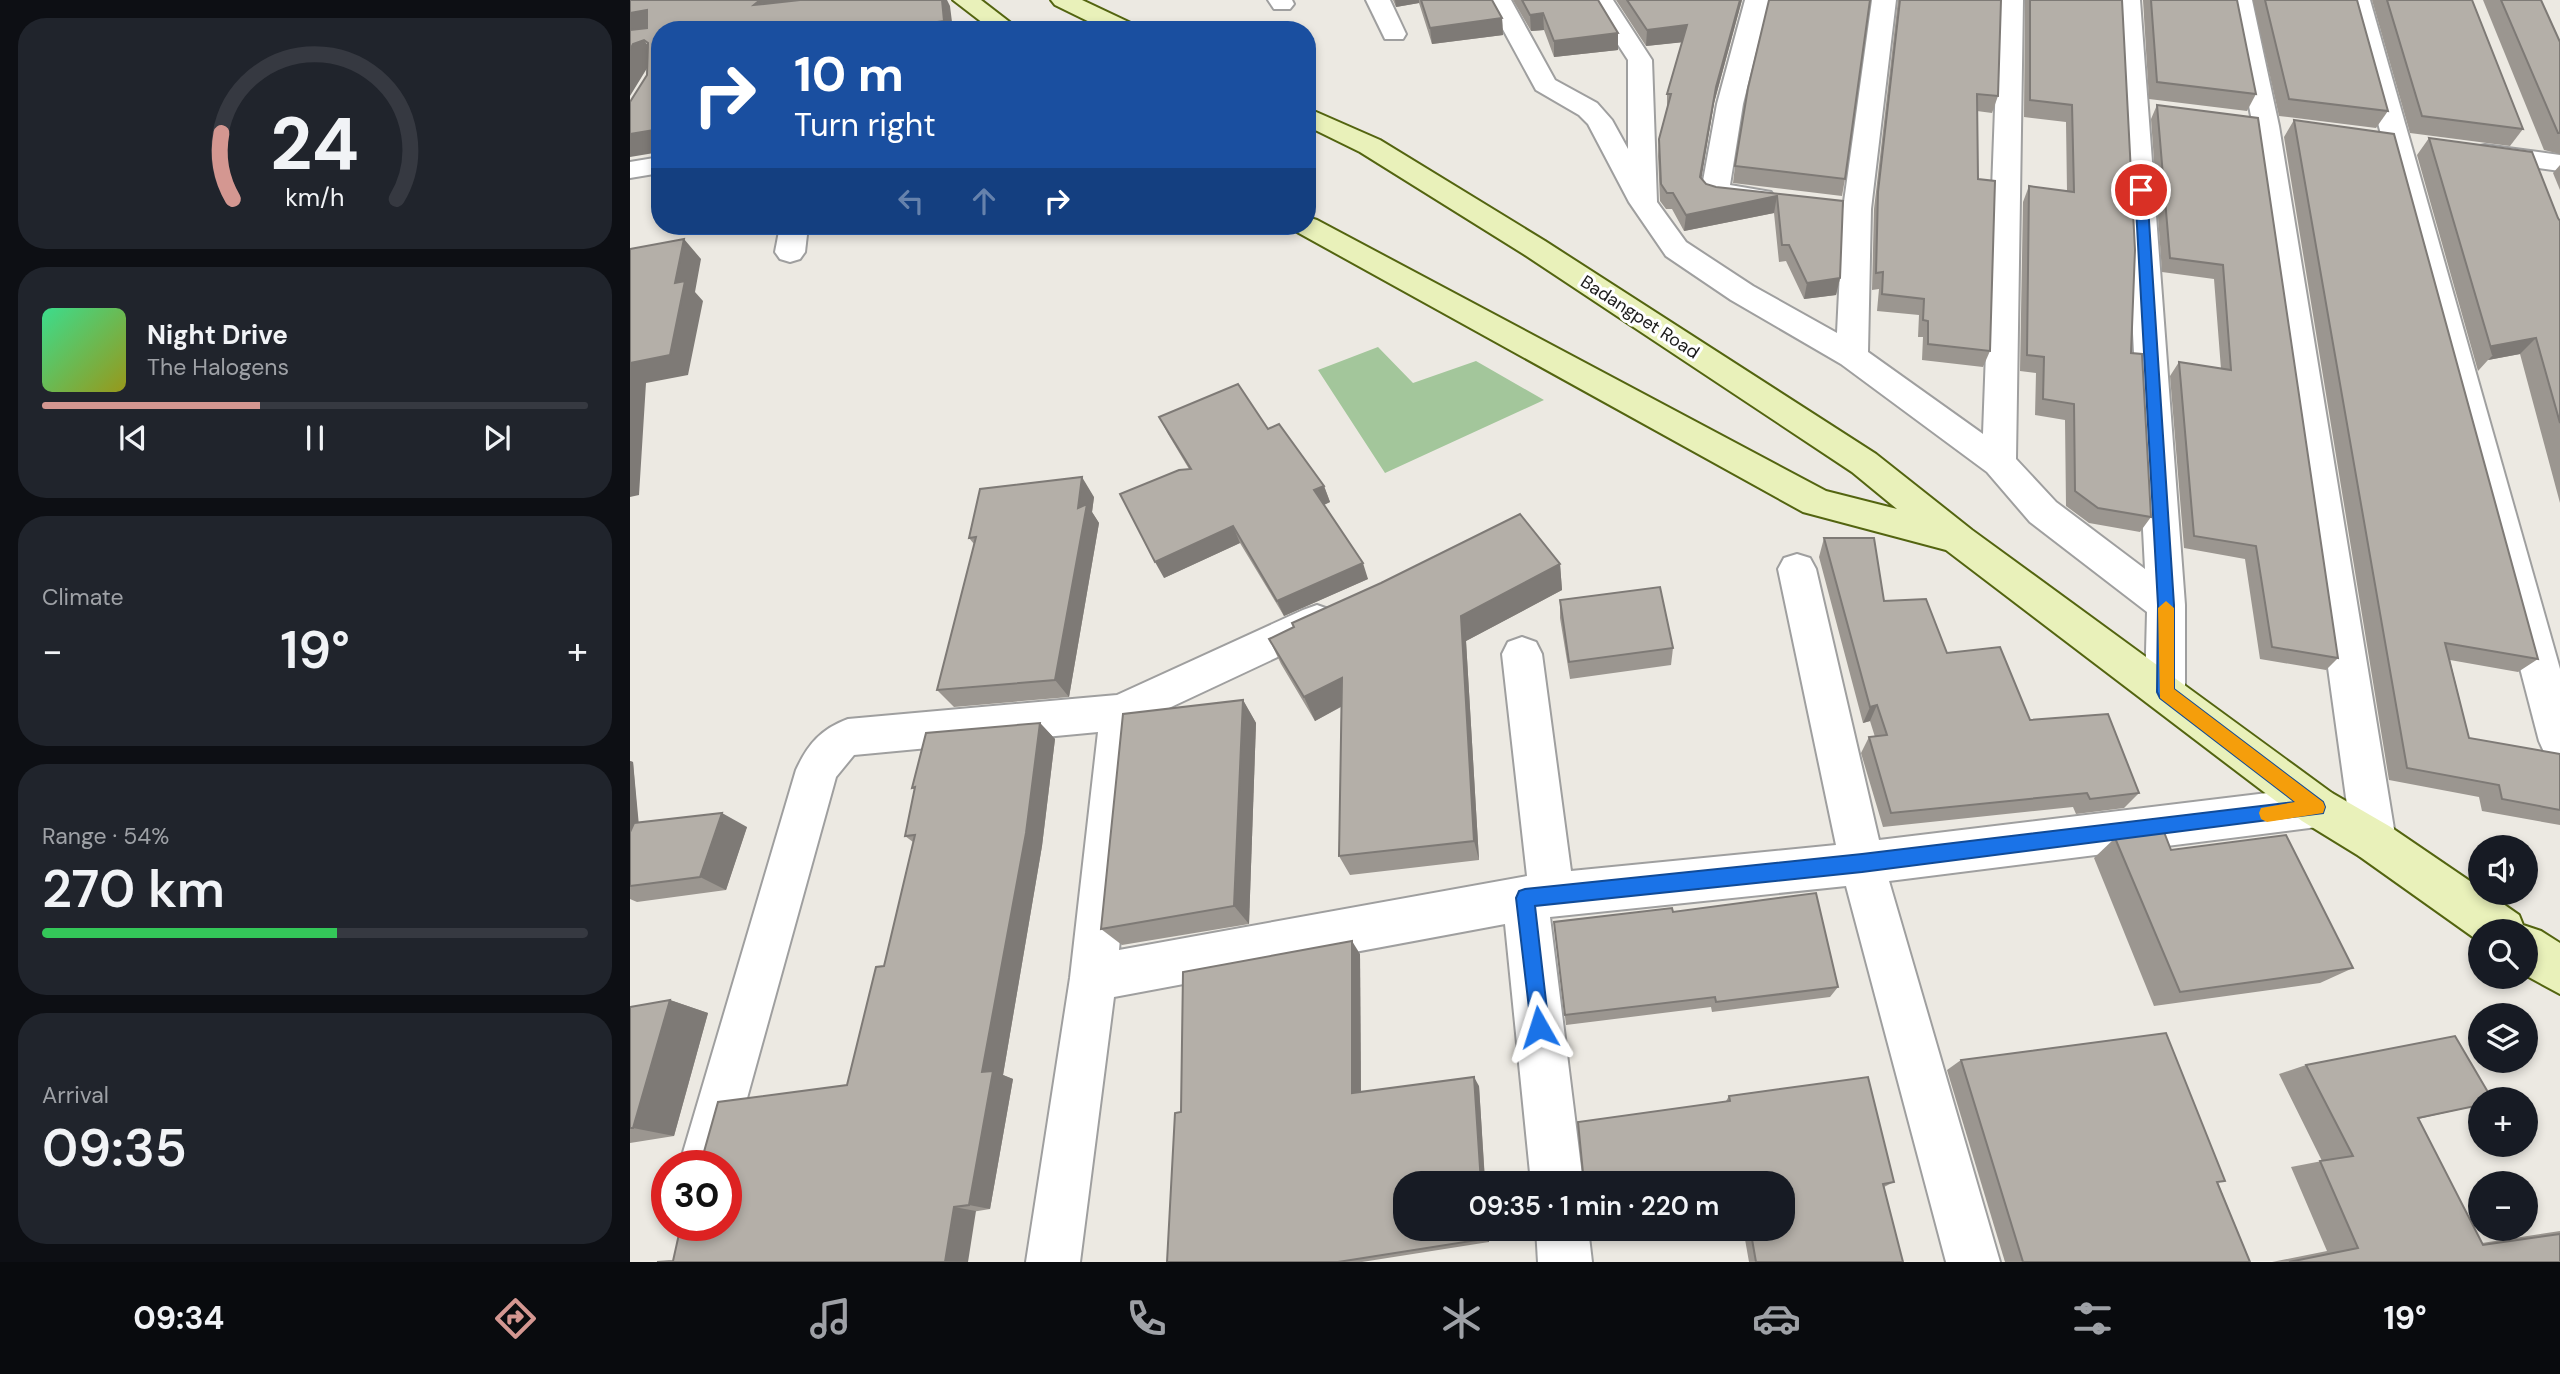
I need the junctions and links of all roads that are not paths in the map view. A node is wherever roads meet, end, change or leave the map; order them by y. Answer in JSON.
{"nodes":[{"id":1,"x":965,"y":0,"type":"edge"},
{"id":2,"x":1063,"y":0,"type":"edge"},
{"id":3,"x":1378,"y":0,"type":"edge"},
{"id":4,"x":1499,"y":0,"type":"edge"},
{"id":5,"x":1601,"y":0,"type":"edge"},
{"id":6,"x":1757,"y":0,"type":"edge"},
{"id":7,"x":1884,"y":0,"type":"edge"},
{"id":8,"x":2011,"y":0,"type":"edge"},
{"id":9,"x":2241,"y":0,"type":"edge"},
{"id":10,"x":2358,"y":0,"type":"edge"},
{"id":11,"x":2120,"y":1,"type":"edge"},
{"id":12,"x":995,"y":21,"type":"edge"},
{"id":13,"x":1107,"y":21,"type":"edge"},
{"id":14,"x":1394,"y":34,"type":"dead end"},
{"id":15,"x":1316,"y":120,"type":"edge"},
{"id":16,"x":2466,"y":151,"type":"edge"},
{"id":17,"x":2560,"y":163,"type":"edge"},
{"id":18,"x":651,"y":166,"type":"edge"},
{"id":19,"x":630,"y":170,"type":"edge"},
{"id":20,"x":1792,"y":201,"type":"edge"},
{"id":21,"x":1643,"y":202,"type":"junction"},
{"id":22,"x":1316,"y":231,"type":"edge"},
{"id":23,"x":1852,"y":356,"type":"junction"},
{"id":24,"x":1998,"y":463,"type":"junction"},
{"id":25,"x":1959,"y":540,"type":"junction"},
{"id":26,"x":1797,"y":569,"type":"dead end"},
{"id":27,"x":1353,"y":604,"type":"edge"},
{"id":28,"x":2166,"y":605,"type":"junction"},
{"id":29,"x":1522,"y":654,"type":"dead end"},
{"id":30,"x":2165,"y":692,"type":"junction"},
{"id":31,"x":1120,"y":712,"type":"junction"},
{"id":32,"x":2560,"y":741,"type":"edge"},
{"id":33,"x":2317,"y":807,"type":"junction"},
{"id":34,"x":2374,"y":841,"type":"junction"},
{"id":35,"x":1862,"y":863,"type":"junction"},
{"id":36,"x":1538,"y":897,"type":"junction"},
{"id":37,"x":2486,"y":919,"type":"edge"},
{"id":38,"x":2538,"y":956,"type":"edge"},
{"id":39,"x":2560,"y":971,"type":"edge"},
{"id":40,"x":1093,"y":978,"type":"junction"},
{"id":41,"x":709,"y":1150,"type":"edge"},
{"id":42,"x":1556,"y":1171,"type":"edge"},
{"id":43,"x":1563,"y":1241,"type":"edge"},
{"id":44,"x":1053,"y":1262,"type":"edge"},
{"id":45,"x":1565,"y":1262,"type":"edge"},
{"id":46,"x":1973,"y":1262,"type":"edge"}],
"edges":[{"from":1,"to":12,"type":"main road"},
{"from":2,"to":13,"type":"main road"},
{"from":3,"to":14,"type":"street"},
{"from":4,"to":21,"type":"street"},
{"from":5,"to":21,"type":"street"},
{"from":6,"to":20,"type":"street"},
{"from":7,"to":23,"type":"street"},
{"from":8,"to":24,"type":"street"},
{"from":9,"to":34,"type":"street"},
{"from":10,"to":32,"type":"street"},
{"from":11,"to":28,"type":"street"},
{"from":15,"to":25,"type":"main road","name":"Badangpet Road"},
{"from":16,"to":17,"type":"street"},
{"from":18,"to":19,"type":"street"},
{"from":21,"to":23,"type":"street"},
{"from":22,"to":25,"type":"main road","name":"Badangpet Road"},
{"from":23,"to":24,"type":"street"},
{"from":24,"to":28,"type":"street"},
{"from":25,"to":30,"type":"main road","name":"Badangpet Road"},
{"from":26,"to":35,"type":"street"},
{"from":27,"to":31,"type":"street"},
{"from":28,"to":30,"type":"street"},
{"from":29,"to":36,"type":"street"},
{"from":30,"to":33,"type":"main road","name":"Badangpet Road"},
{"from":31,"to":40,"type":"street"},
{"from":31,"to":41,"type":"street"},
{"from":33,"to":34,"type":"main road","name":"Badangpet Road"},
{"from":33,"to":35,"type":"street"},
{"from":34,"to":37,"type":"main road","name":"Badangpet Road"},
{"from":35,"to":36,"type":"street"},
{"from":35,"to":46,"type":"street"},
{"from":36,"to":40,"type":"street"},
{"from":36,"to":42,"type":"street"},
{"from":38,"to":39,"type":"main road"},
{"from":40,"to":44,"type":"street"},
{"from":43,"to":45,"type":"street"}]}
